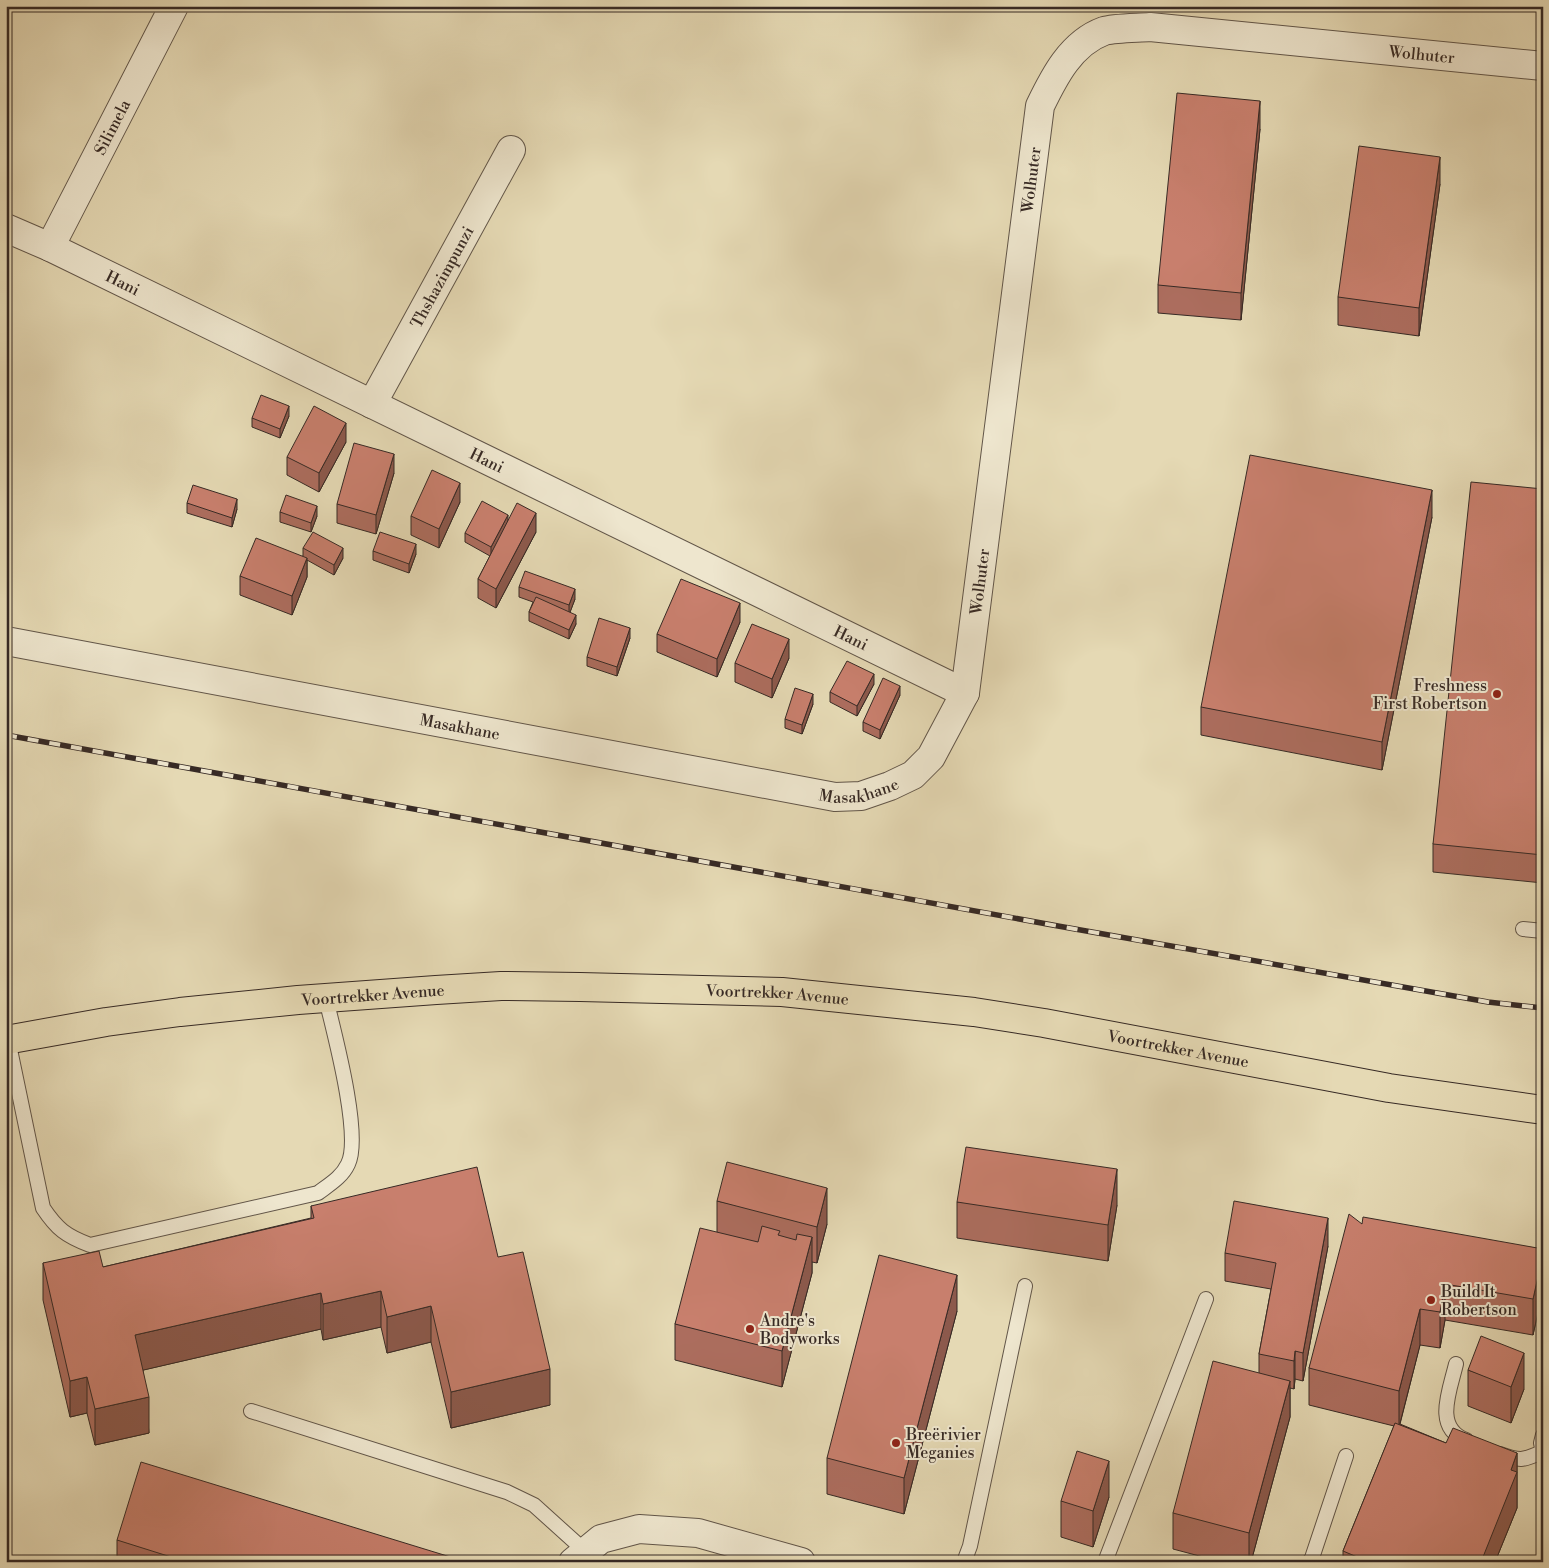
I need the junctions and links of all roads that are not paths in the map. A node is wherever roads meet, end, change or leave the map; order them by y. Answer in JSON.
{"nodes":[{"id":1,"x":174,"y":6,"type":"edge"},
{"id":2,"x":1543,"y":66,"type":"edge"},
{"id":3,"x":511,"y":150,"type":"dead end"},
{"id":4,"x":6,"y":228,"type":"edge"},
{"id":5,"x":50,"y":247,"type":"junction"},
{"id":6,"x":372,"y":404,"type":"junction"},
{"id":7,"x":6,"y":641,"type":"edge"},
{"id":8,"x":965,"y":693,"type":"junction"},
{"id":9,"x":913,"y":775,"type":"joint"},
{"id":10,"x":1523,"y":929,"type":"dead end"},
{"id":11,"x":1543,"y":931,"type":"edge"},
{"id":12,"x":326,"y":999,"type":"junction"},
{"id":13,"x":7,"y":1040,"type":"edge"},
{"id":14,"x":1543,"y":1110,"type":"edge"},
{"id":15,"x":1026,"y":1286,"type":"dead end"},
{"id":16,"x":1206,"y":1299,"type":"dead end"},
{"id":17,"x":1456,"y":1364,"type":"dead end"},
{"id":18,"x":251,"y":1410,"type":"dead end"},
{"id":19,"x":1543,"y":1435,"type":"edge"},
{"id":20,"x":1542,"y":1453,"type":"edge"},
{"id":21,"x":1346,"y":1456,"type":"dead end"},
{"id":22,"x":579,"y":1557,"type":"edge"},
{"id":23,"x":801,"y":1562,"type":"edge"},
{"id":24,"x":964,"y":1562,"type":"edge"},
{"id":25,"x":1105,"y":1562,"type":"edge"},
{"id":26,"x":1309,"y":1562,"type":"edge"}],
"edges":[{"from":1,"to":5,"type":"street","name":"Silimela"},
{"from":2,"to":8,"type":"street","name":"Wolhuter"},
{"from":3,"to":6,"type":"street","name":"Thshazimpunzi"},
{"from":4,"to":5,"type":"street","name":"Hani"},
{"from":5,"to":6,"type":"street","name":"Hani"},
{"from":6,"to":8,"type":"street","name":"Hani"},
{"from":7,"to":9,"type":"street","name":"Masakhane"},
{"from":8,"to":9,"type":"street","name":"Wolhuter"},
{"from":10,"to":11,"type":"lane"},
{"from":12,"to":13,"type":"main road","name":"Voortrekker Avenue"},
{"from":12,"to":13,"type":"lane"},
{"from":12,"to":14,"type":"main road","name":"Voortrekker Avenue"},
{"from":15,"to":24,"type":"lane"},
{"from":16,"to":25,"type":"lane"},
{"from":17,"to":20,"type":"lane"},
{"from":18,"to":22,"type":"lane"},
{"from":19,"to":20,"type":"lane"},
{"from":21,"to":26,"type":"lane"},
{"from":22,"to":23,"type":"street"}]}
